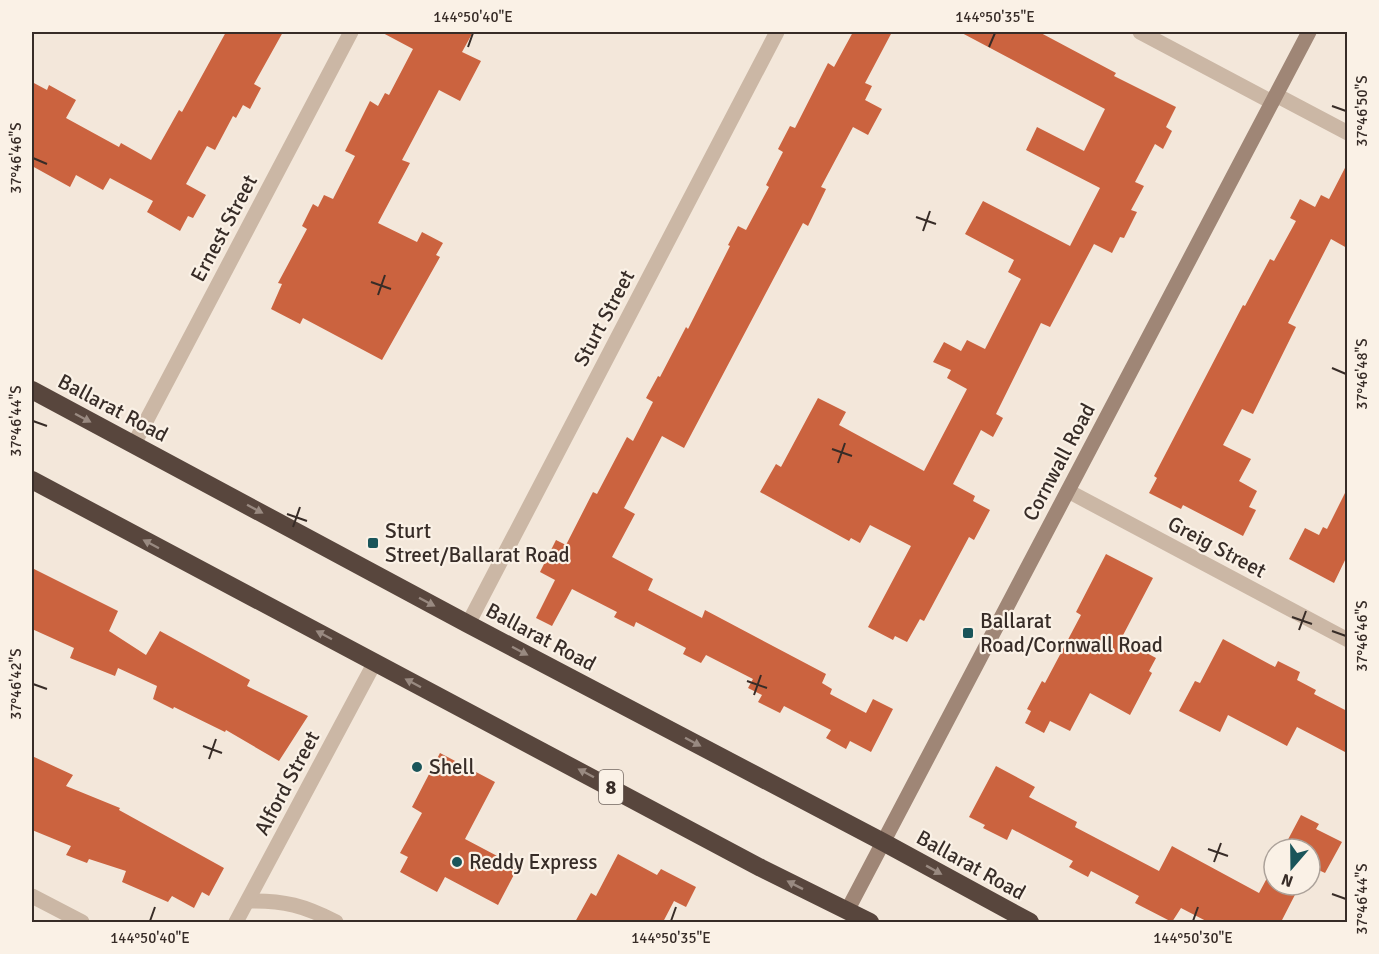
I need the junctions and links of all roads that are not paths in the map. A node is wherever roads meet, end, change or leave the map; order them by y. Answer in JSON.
{"nodes":[{"id":1,"x":351,"y":32,"type":"edge"},
{"id":2,"x":777,"y":32,"type":"edge"},
{"id":3,"x":1140,"y":32,"type":"edge"},
{"id":4,"x":1309,"y":32,"type":"edge"},
{"id":5,"x":1274,"y":98,"type":"junction"},
{"id":6,"x":1347,"y":133,"type":"edge"},
{"id":7,"x":32,"y":390,"type":"edge"},
{"id":8,"x":134,"y":444,"type":"junction"},
{"id":9,"x":32,"y":480,"type":"edge"},
{"id":10,"x":1068,"y":491,"type":"junction"},
{"id":11,"x":468,"y":624,"type":"junction"},
{"id":12,"x":1347,"y":640,"type":"edge"},
{"id":13,"x":375,"y":662,"type":"junction"},
{"id":14,"x":883,"y":842,"type":"junction"},
{"id":15,"x":32,"y":896,"type":"edge"},
{"id":16,"x":248,"y":901,"type":"junction"},
{"id":17,"x":847,"y":911,"type":"junction"},
{"id":18,"x":82,"y":922,"type":"edge"},
{"id":19,"x":236,"y":922,"type":"edge"},
{"id":20,"x":336,"y":922,"type":"edge"},
{"id":21,"x":870,"y":922,"type":"edge"},
{"id":22,"x":1030,"y":922,"type":"edge"}],
"edges":[{"from":1,"to":8,"type":"street","name":"Ernest Street"},
{"from":2,"to":11,"type":"street","name":"Sturt Street"},
{"from":3,"to":5,"type":"street"},
{"from":4,"to":5,"type":"street","name":"Cornwall Road"},
{"from":5,"to":6,"type":"street"},
{"from":5,"to":10,"type":"street","name":"Cornwall Road"},
{"from":7,"to":8,"type":"highway","name":"Ballarat Road","one_way":true},
{"from":8,"to":11,"type":"highway","name":"Ballarat Road","one_way":true},
{"from":13,"to":9,"type":"highway","number":"8","one_way":true},
{"from":10,"to":12,"type":"street","name":"Greig Street"},
{"from":10,"to":14,"type":"street","name":"Cornwall Road"},
{"from":11,"to":14,"type":"highway","name":"Ballarat Road","one_way":true},
{"from":13,"to":16,"type":"street","name":"Alford Street"},
{"from":17,"to":13,"type":"highway","number":"8","one_way":true},
{"from":14,"to":17,"type":"street","name":"Cornwall Road"},
{"from":14,"to":22,"type":"highway","name":"Ballarat Road","one_way":true},
{"from":15,"to":18,"type":"street"},
{"from":16,"to":19,"type":"street","name":"Alford Street"},
{"from":16,"to":20,"type":"street"},
{"from":17,"to":21,"type":"highway","number":"8"}]}
